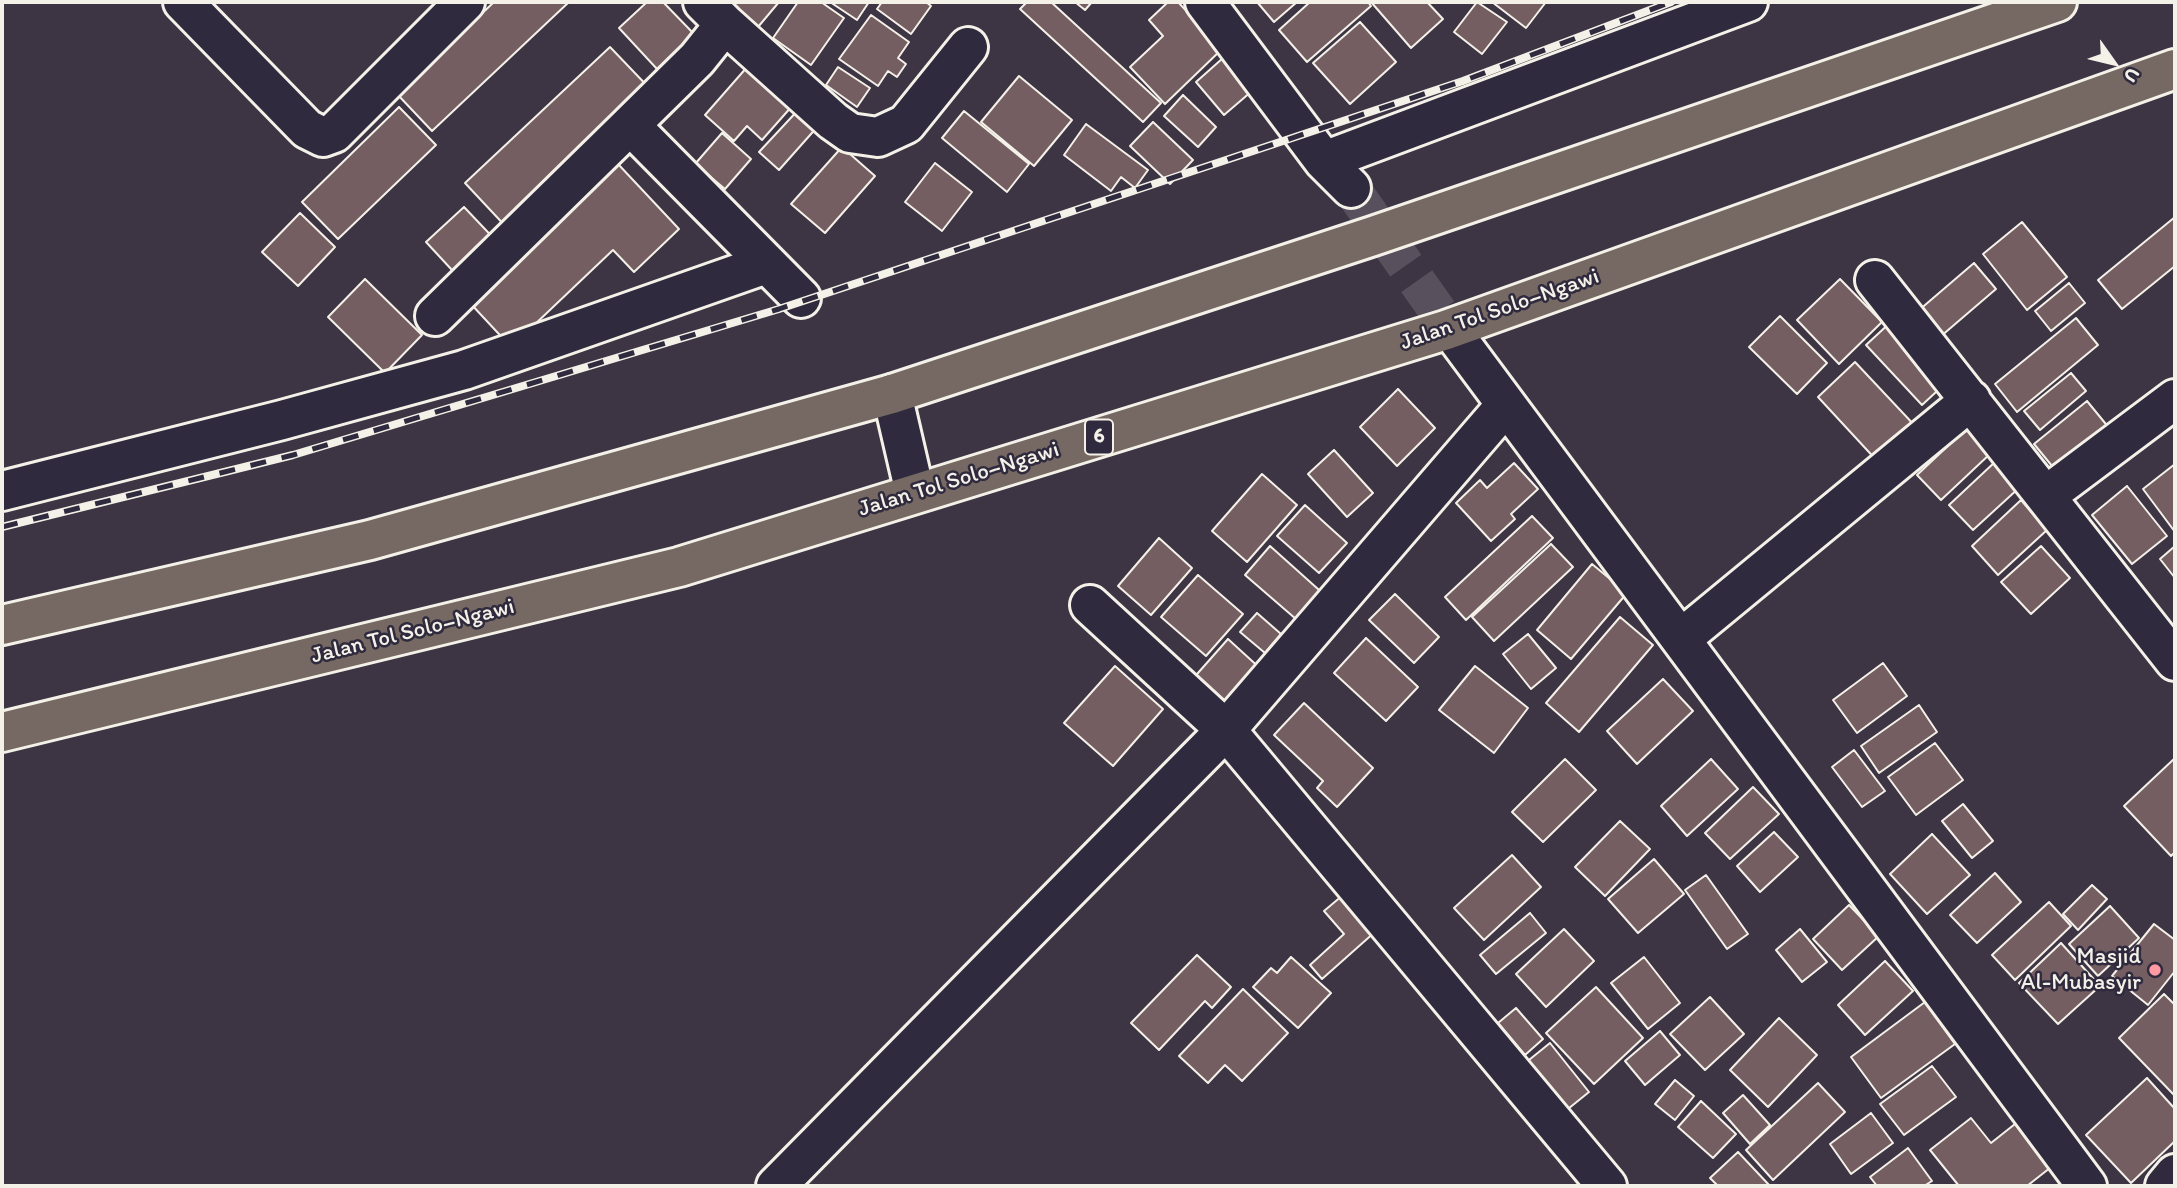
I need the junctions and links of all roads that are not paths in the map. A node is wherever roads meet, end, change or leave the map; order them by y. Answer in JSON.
{"nodes":[{"id":1,"x":183,"y":2,"type":"edge"},
{"id":2,"x":465,"y":2,"type":"edge"},
{"id":3,"x":1205,"y":2,"type":"edge"},
{"id":4,"x":1748,"y":2,"type":"edge"},
{"id":5,"x":2057,"y":2,"type":"edge"},
{"id":6,"x":714,"y":13,"type":"edge"},
{"id":7,"x":1663,"y":15,"type":"edge"},
{"id":8,"x":968,"y":47,"type":"dead end"},
{"id":9,"x":2175,"y":69,"type":"edge"},
{"id":10,"x":630,"y":125,"type":"junction"},
{"id":11,"x":1324,"y":161,"type":"junction"},
{"id":12,"x":1351,"y":188,"type":"tunnel mouth"},
{"id":13,"x":766,"y":264,"type":"junction"},
{"id":14,"x":1875,"y":280,"type":"dead end"},
{"id":15,"x":801,"y":298,"type":"dead end"},
{"id":16,"x":435,"y":316,"type":"dead end"},
{"id":17,"x":1460,"y":341,"type":"tunnel mouth"},
{"id":18,"x":892,"y":394,"type":"junction"},
{"id":19,"x":2175,"y":399,"type":"edge"},
{"id":20,"x":1971,"y":400,"type":"junction"},
{"id":21,"x":1506,"y":405,"type":"junction"},
{"id":22,"x":2,"y":491,"type":"edge"},
{"id":23,"x":915,"y":493,"type":"junction"},
{"id":24,"x":2047,"y":495,"type":"junction"},
{"id":25,"x":1090,"y":605,"type":"dead end"},
{"id":26,"x":2,"y":625,"type":"edge"},
{"id":27,"x":1682,"y":638,"type":"junction"},
{"id":28,"x":2175,"y":661,"type":"edge"},
{"id":29,"x":1226,"y":730,"type":"junction"},
{"id":30,"x":2,"y":732,"type":"edge"},
{"id":31,"x":2175,"y":1174,"type":"edge"},
{"id":32,"x":2071,"y":1180,"type":"edge"},
{"id":33,"x":776,"y":1186,"type":"edge"},
{"id":34,"x":1607,"y":1186,"type":"edge"},
{"id":35,"x":2165,"y":1186,"type":"edge"}],
"edges":[{"from":1,"to":2,"type":"street"},
{"from":3,"to":11,"type":"street"},
{"from":4,"to":7,"type":"street"},
{"from":5,"to":18,"type":"highway"},
{"from":6,"to":8,"type":"street"},
{"from":6,"to":10,"type":"street"},
{"from":7,"to":11,"type":"street"},
{"from":9,"to":23,"type":"highway","name":"Jalan Tol Solo–Ngawi","number":"6"},
{"from":10,"to":13,"type":"street"},
{"from":10,"to":16,"type":"street"},
{"from":11,"to":12,"type":"street"},
{"from":13,"to":15,"type":"street"},
{"from":13,"to":22,"type":"street"},
{"from":14,"to":20,"type":"street"},
{"from":17,"to":21,"type":"street"},
{"from":18,"to":23,"type":"street"},
{"from":18,"to":26,"type":"highway"},
{"from":19,"to":24,"type":"street"},
{"from":20,"to":24,"type":"street"},
{"from":20,"to":27,"type":"street"},
{"from":21,"to":27,"type":"street"},
{"from":21,"to":29,"type":"street"},
{"from":23,"to":30,"type":"highway","name":"Jalan Tol Solo–Ngawi","number":"6"},
{"from":24,"to":28,"type":"street"},
{"from":25,"to":29,"type":"street"},
{"from":27,"to":32,"type":"street"},
{"from":29,"to":33,"type":"street"},
{"from":29,"to":34,"type":"street"},
{"from":31,"to":35,"type":"street"}]}
